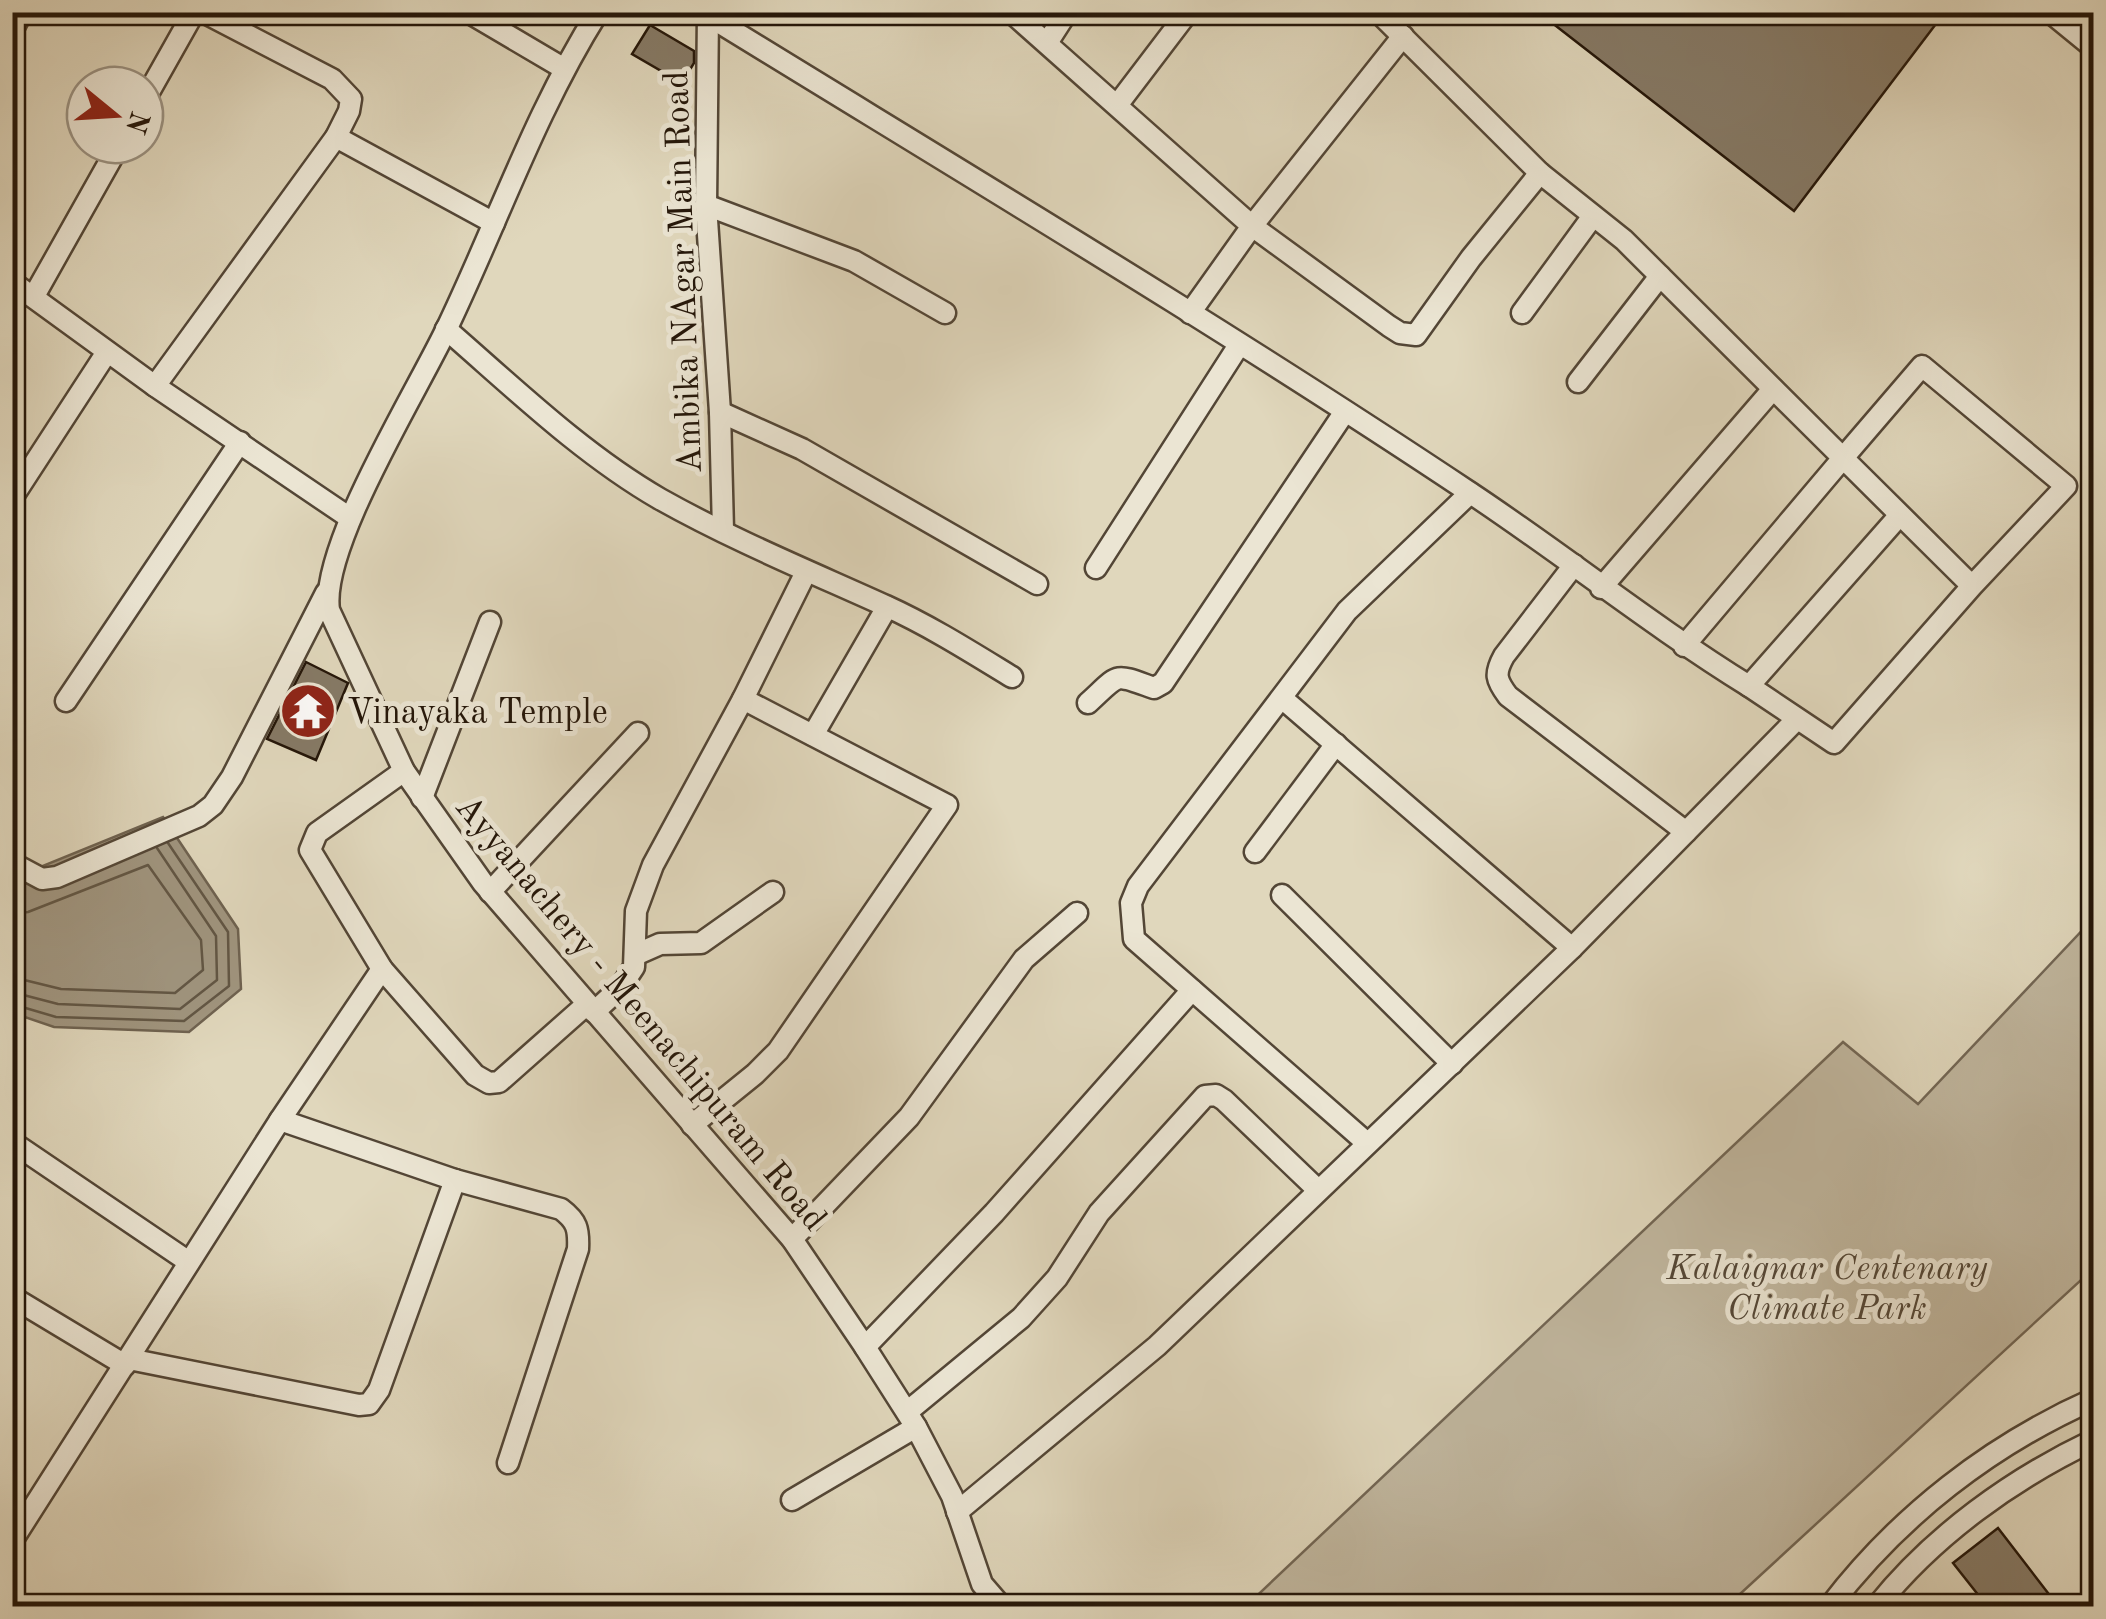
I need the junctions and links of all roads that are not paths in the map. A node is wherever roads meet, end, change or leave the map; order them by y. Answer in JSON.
{"nodes":[{"id":1,"x":22,"y":12,"type":"edge"},
{"id":2,"x":194,"y":12,"type":"edge"},
{"id":3,"x":204,"y":12,"type":"edge"},
{"id":4,"x":468,"y":12,"type":"edge"},
{"id":5,"x":598,"y":12,"type":"edge"},
{"id":6,"x":1011,"y":12,"type":"edge"},
{"id":7,"x":1067,"y":12,"type":"edge"},
{"id":8,"x":1188,"y":12,"type":"edge"},
{"id":9,"x":1378,"y":12,"type":"edge"},
{"id":10,"x":2050,"y":12,"type":"edge"},
{"id":11,"x":708,"y":14,"type":"edge"},
{"id":12,"x":12,"y":31,"type":"edge"},
{"id":13,"x":1403,"y":36,"type":"junction"},
{"id":14,"x":1047,"y":43,"type":"junction"},
{"id":15,"x":2094,"y":48,"type":"edge"},
{"id":16,"x":164,"y":65,"type":"edge"},
{"id":17,"x":563,"y":68,"type":"junction"},
{"id":18,"x":1118,"y":104,"type":"junction"},
{"id":19,"x":336,"y":137,"type":"junction"},
{"id":20,"x":108,"y":165,"type":"edge"},
{"id":21,"x":1540,"y":174,"type":"junction"},
{"id":22,"x":706,"y":205,"type":"junction"},
{"id":23,"x":1593,"y":216,"type":"junction"},
{"id":24,"x":494,"y":223,"type":"junction"},
{"id":25,"x":1252,"y":226,"type":"junction"},
{"id":26,"x":1660,"y":276,"type":"junction"},
{"id":27,"x":12,"y":282,"type":"edge"},
{"id":28,"x":34,"y":296,"type":"junction"},
{"id":29,"x":1190,"y":313,"type":"junction"},
{"id":30,"x":1522,"y":313,"type":"dead end"},
{"id":31,"x":945,"y":314,"type":"dead end"},
{"id":32,"x":446,"y":330,"type":"junction"},
{"id":33,"x":1240,"y":345,"type":"junction"},
{"id":34,"x":108,"y":352,"type":"junction"},
{"id":35,"x":1578,"y":382,"type":"dead end"},
{"id":36,"x":156,"y":386,"type":"junction"},
{"id":37,"x":1773,"y":390,"type":"junction"},
{"id":38,"x":720,"y":412,"type":"junction"},
{"id":39,"x":1344,"y":413,"type":"junction"},
{"id":40,"x":240,"y":442,"type":"junction"},
{"id":41,"x":1842,"y":458,"type":"junction"},
{"id":42,"x":1470,"y":492,"type":"junction"},
{"id":43,"x":12,"y":498,"type":"edge"},
{"id":44,"x":1899,"y":516,"type":"junction"},
{"id":45,"x":350,"y":518,"type":"junction"},
{"id":46,"x":723,"y":530,"type":"junction"},
{"id":47,"x":1574,"y":565,"type":"junction"},
{"id":48,"x":1096,"y":568,"type":"dead end"},
{"id":49,"x":806,"y":572,"type":"junction"},
{"id":50,"x":1037,"y":584,"type":"dead end"},
{"id":51,"x":1972,"y":586,"type":"junction"},
{"id":52,"x":1601,"y":588,"type":"junction"},
{"id":53,"x":326,"y":593,"type":"junction"},
{"id":54,"x":887,"y":606,"type":"junction"},
{"id":55,"x":490,"y":622,"type":"dead end"},
{"id":56,"x":1684,"y":646,"type":"junction"},
{"id":57,"x":1012,"y":676,"type":"dead end"},
{"id":58,"x":1749,"y":686,"type":"junction"},
{"id":59,"x":743,"y":699,"type":"junction"},
{"id":60,"x":1283,"y":699,"type":"junction"},
{"id":61,"x":66,"y":701,"type":"dead end"},
{"id":62,"x":1088,"y":704,"type":"dead end"},
{"id":63,"x":1798,"y":719,"type":"junction"},
{"id":64,"x":638,"y":733,"type":"dead end"},
{"id":65,"x":812,"y":735,"type":"junction"},
{"id":66,"x":1336,"y":744,"type":"junction"},
{"id":67,"x":404,"y":771,"type":"junction"},
{"id":68,"x":422,"y":798,"type":"junction"},
{"id":69,"x":1686,"y":832,"type":"junction"},
{"id":70,"x":1255,"y":852,"type":"dead end"},
{"id":71,"x":12,"y":863,"type":"edge"},
{"id":72,"x":490,"y":892,"type":"junction"},
{"id":73,"x":773,"y":892,"type":"dead end"},
{"id":74,"x":1282,"y":894,"type":"dead end"},
{"id":75,"x":1077,"y":913,"type":"dead end"},
{"id":76,"x":1572,"y":948,"type":"junction"},
{"id":77,"x":635,"y":955,"type":"junction"},
{"id":78,"x":382,"y":968,"type":"junction"},
{"id":79,"x":1192,"y":990,"type":"junction"},
{"id":80,"x":590,"y":1008,"type":"junction"},
{"id":81,"x":1452,"y":1064,"type":"junction"},
{"id":82,"x":280,"y":1120,"type":"junction"},
{"id":83,"x":692,"y":1125,"type":"junction"},
{"id":84,"x":12,"y":1142,"type":"edge"},
{"id":85,"x":1367,"y":1142,"type":"junction"},
{"id":86,"x":455,"y":1180,"type":"junction"},
{"id":87,"x":1318,"y":1190,"type":"junction"},
{"id":88,"x":792,"y":1240,"type":"junction"},
{"id":89,"x":189,"y":1262,"type":"junction"},
{"id":90,"x":12,"y":1297,"type":"edge"},
{"id":91,"x":865,"y":1347,"type":"junction"},
{"id":92,"x":127,"y":1362,"type":"junction"},
{"id":93,"x":2094,"y":1399,"type":"edge"},
{"id":94,"x":911,"y":1419,"type":"junction"},
{"id":95,"x":2094,"y":1440,"type":"edge"},
{"id":96,"x":508,"y":1462,"type":"dead end"},
{"id":97,"x":792,"y":1500,"type":"dead end"},
{"id":98,"x":957,"y":1512,"type":"junction"},
{"id":99,"x":12,"y":1541,"type":"edge"},
{"id":100,"x":1001,"y":1606,"type":"edge"},
{"id":101,"x":1830,"y":1606,"type":"edge"},
{"id":102,"x":1878,"y":1606,"type":"edge"}],
"edges":[{"from":1,"to":12,"type":"street"},
{"from":2,"to":16,"type":"street"},
{"from":3,"to":19,"type":"street"},
{"from":4,"to":17,"type":"street"},
{"from":5,"to":17,"type":"street"},
{"from":6,"to":14,"type":"street"},
{"from":7,"to":14,"type":"street"},
{"from":8,"to":18,"type":"street"},
{"from":9,"to":13,"type":"street"},
{"from":10,"to":15,"type":"street"},
{"from":11,"to":22,"type":"street","name":"Ambika NAgar Main Road"},
{"from":11,"to":29,"type":"street"},
{"from":13,"to":21,"type":"street"},
{"from":13,"to":25,"type":"street"},
{"from":14,"to":18,"type":"street"},
{"from":17,"to":24,"type":"street"},
{"from":18,"to":25,"type":"street"},
{"from":19,"to":24,"type":"street"},
{"from":19,"to":36,"type":"street"},
{"from":20,"to":28,"type":"street"},
{"from":21,"to":23,"type":"street"},
{"from":21,"to":25,"type":"street"},
{"from":22,"to":31,"type":"street"},
{"from":22,"to":38,"type":"street","name":"Ambika NAgar Main Road"},
{"from":23,"to":26,"type":"street"},
{"from":23,"to":30,"type":"street"},
{"from":24,"to":32,"type":"street"},
{"from":25,"to":29,"type":"street"},
{"from":26,"to":35,"type":"street"},
{"from":26,"to":37,"type":"street"},
{"from":27,"to":28,"type":"street"},
{"from":28,"to":34,"type":"street"},
{"from":29,"to":33,"type":"street"},
{"from":32,"to":45,"type":"street"},
{"from":32,"to":46,"type":"street"},
{"from":33,"to":39,"type":"street"},
{"from":33,"to":48,"type":"street"},
{"from":34,"to":36,"type":"street"},
{"from":34,"to":43,"type":"street"},
{"from":36,"to":40,"type":"street"},
{"from":37,"to":41,"type":"street"},
{"from":37,"to":52,"type":"street"},
{"from":38,"to":46,"type":"street","name":"Ambika NAgar Main Road"},
{"from":38,"to":50,"type":"street"},
{"from":39,"to":42,"type":"street"},
{"from":39,"to":62,"type":"street"},
{"from":40,"to":45,"type":"street"},
{"from":40,"to":61,"type":"street"},
{"from":41,"to":44,"type":"street"},
{"from":41,"to":51,"type":"street"},
{"from":41,"to":56,"type":"street"},
{"from":42,"to":47,"type":"street"},
{"from":42,"to":60,"type":"street"},
{"from":44,"to":51,"type":"street"},
{"from":44,"to":58,"type":"street"},
{"from":45,"to":53,"type":"street"},
{"from":46,"to":49,"type":"street"},
{"from":47,"to":52,"type":"street"},
{"from":47,"to":69,"type":"street"},
{"from":49,"to":54,"type":"street"},
{"from":49,"to":59,"type":"street"},
{"from":51,"to":63,"type":"street"},
{"from":52,"to":56,"type":"street"},
{"from":53,"to":67,"type":"street","name":"Ayyanachery - Meenachipuram Road"},
{"from":53,"to":71,"type":"street"},
{"from":54,"to":57,"type":"street"},
{"from":54,"to":65,"type":"street"},
{"from":55,"to":68,"type":"street"},
{"from":56,"to":58,"type":"street"},
{"from":58,"to":63,"type":"street"},
{"from":59,"to":65,"type":"street"},
{"from":59,"to":77,"type":"street"},
{"from":60,"to":66,"type":"street"},
{"from":60,"to":79,"type":"street"},
{"from":63,"to":69,"type":"street"},
{"from":64,"to":72,"type":"street"},
{"from":65,"to":83,"type":"street"},
{"from":66,"to":70,"type":"street"},
{"from":66,"to":76,"type":"street"},
{"from":67,"to":68,"type":"street","name":"Ayyanachery - Meenachipuram Road"},
{"from":67,"to":78,"type":"street"},
{"from":68,"to":72,"type":"street","name":"Ayyanachery - Meenachipuram Road"},
{"from":69,"to":76,"type":"street"},
{"from":72,"to":80,"type":"street","name":"Ayyanachery - Meenachipuram Road"},
{"from":73,"to":77,"type":"street"},
{"from":74,"to":81,"type":"street"},
{"from":75,"to":88,"type":"street"},
{"from":76,"to":81,"type":"street"},
{"from":77,"to":80,"type":"street"},
{"from":78,"to":80,"type":"street"},
{"from":78,"to":82,"type":"street"},
{"from":79,"to":85,"type":"street"},
{"from":79,"to":91,"type":"street"},
{"from":80,"to":83,"type":"street","name":"Ayyanachery - Meenachipuram Road"},
{"from":81,"to":85,"type":"street"},
{"from":82,"to":86,"type":"street"},
{"from":82,"to":89,"type":"street"},
{"from":83,"to":88,"type":"street","name":"Ayyanachery - Meenachipuram Road"},
{"from":84,"to":89,"type":"street"},
{"from":85,"to":87,"type":"street"},
{"from":86,"to":92,"type":"street"},
{"from":86,"to":96,"type":"street"},
{"from":87,"to":94,"type":"street"},
{"from":87,"to":98,"type":"street"},
{"from":88,"to":91,"type":"street","name":"Ayyanachery - Meenachipuram Road"},
{"from":89,"to":92,"type":"street"},
{"from":90,"to":92,"type":"street"},
{"from":91,"to":94,"type":"street","name":"Ayyanachery - Meenachipuram Road"},
{"from":92,"to":99,"type":"street"},
{"from":93,"to":101,"type":"street"},
{"from":94,"to":97,"type":"street"},
{"from":94,"to":98,"type":"street","name":"Ayyanachery - Meenachipuram Road"},
{"from":95,"to":102,"type":"street"},
{"from":98,"to":100,"type":"street","name":"Ayyanachery - Meenachipuram Road"}]}
